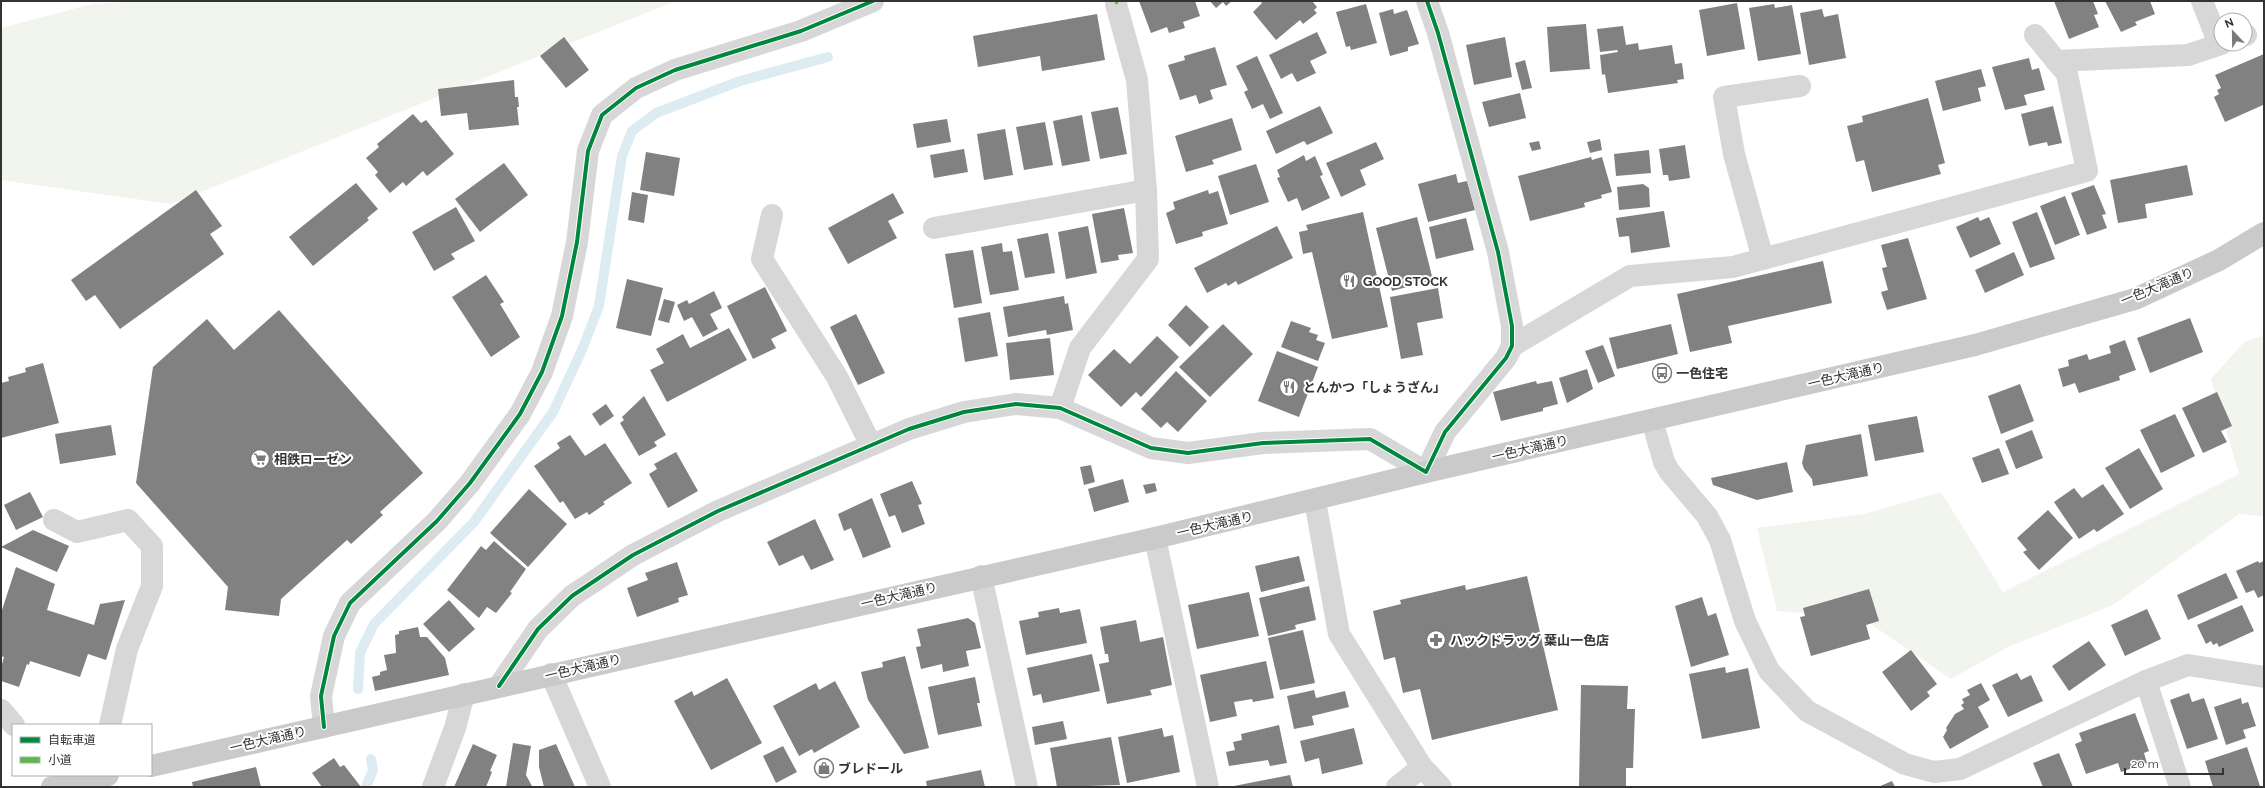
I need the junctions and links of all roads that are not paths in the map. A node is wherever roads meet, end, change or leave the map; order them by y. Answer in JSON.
{"nodes":[{"id":1,"x":873,"y":1,"type":"edge"},
{"id":2,"x":1427,"y":1,"type":"edge"},
{"id":3,"x":2202,"y":1,"type":"edge"},
{"id":4,"x":1116,"y":4,"type":"dead end"},
{"id":5,"x":2213,"y":27,"type":"edge"},
{"id":6,"x":2035,"y":35,"type":"dead end"},
{"id":7,"x":2213,"y":46,"type":"edge"},
{"id":8,"x":2056,"y":61,"type":"junction"},
{"id":9,"x":1800,"y":86,"type":"dead end"},
{"id":10,"x":1146,"y":190,"type":"junction"},
{"id":11,"x":772,"y":215,"type":"dead end"},
{"id":12,"x":934,"y":228,"type":"dead end"},
{"id":13,"x":2264,"y":234,"type":"edge"},
{"id":14,"x":1763,"y":259,"type":"junction"},
{"id":15,"x":1512,"y":346,"type":"junction"},
{"id":16,"x":1060,"y":408,"type":"junction"},
{"id":17,"x":1652,"y":420,"type":"junction"},
{"id":18,"x":871,"y":445,"type":"junction"},
{"id":19,"x":1426,"y":472,"type":"junction"},
{"id":20,"x":1315,"y":501,"type":"junction"},
{"id":21,"x":54,"y":520,"type":"dead end"},
{"id":22,"x":1155,"y":538,"type":"junction"},
{"id":23,"x":981,"y":576,"type":"junction"},
{"id":24,"x":551,"y":674,"type":"junction"},
{"id":25,"x":2264,"y":677,"type":"edge"},
{"id":26,"x":2146,"y":681,"type":"junction"},
{"id":27,"x":499,"y":686,"type":"junction"},
{"id":28,"x":464,"y":694,"type":"junction"},
{"id":29,"x":1,"y":710,"type":"edge"},
{"id":30,"x":13,"y":724,"type":"edge"},
{"id":31,"x":110,"y":724,"type":"edge"},
{"id":32,"x":324,"y":727,"type":"junction"},
{"id":33,"x":152,"y":766,"type":"edge"},
{"id":34,"x":1422,"y":767,"type":"junction"},
{"id":35,"x":102,"y":776,"type":"edge"},
{"id":36,"x":1938,"y":780,"type":"edge"},
{"id":37,"x":58,"y":782,"type":"edge"},
{"id":38,"x":433,"y":787,"type":"edge"},
{"id":39,"x":600,"y":787,"type":"edge"},
{"id":40,"x":1027,"y":787,"type":"edge"},
{"id":41,"x":1208,"y":787,"type":"edge"},
{"id":42,"x":1397,"y":787,"type":"edge"},
{"id":43,"x":1441,"y":787,"type":"edge"},
{"id":44,"x":2180,"y":787,"type":"edge"}],
"edges":[{"from":1,"to":32,"type":"street"},
{"from":2,"to":15,"type":"street"},
{"from":3,"to":5,"type":"street"},
{"from":4,"to":10,"type":"street"},
{"from":6,"to":8,"type":"street"},
{"from":7,"to":8,"type":"street"},
{"from":8,"to":14,"type":"street"},
{"from":9,"to":14,"type":"street"},
{"from":10,"to":12,"type":"street"},
{"from":10,"to":16,"type":"street"},
{"from":11,"to":18,"type":"street"},
{"from":13,"to":17,"type":"main road","name":"一色大滝通り"},
{"from":14,"to":15,"type":"street"},
{"from":15,"to":19,"type":"street"},
{"from":16,"to":18,"type":"street"},
{"from":16,"to":19,"type":"street"},
{"from":17,"to":19,"type":"main road","name":"一色大滝通り"},
{"from":17,"to":36,"type":"street"},
{"from":18,"to":27,"type":"street"},
{"from":19,"to":20,"type":"main road","name":"一色大滝通り"},
{"from":20,"to":22,"type":"main road","name":"一色大滝通り"},
{"from":20,"to":34,"type":"street"},
{"from":21,"to":31,"type":"street"},
{"from":22,"to":23,"type":"main road","name":"一色大滝通り"},
{"from":22,"to":41,"type":"street"},
{"from":23,"to":24,"type":"main road","name":"一色大滝通り"},
{"from":23,"to":40,"type":"street"},
{"from":24,"to":27,"type":"main road","name":"一色大滝通り"},
{"from":24,"to":39,"type":"street"},
{"from":25,"to":26,"type":"street"},
{"from":26,"to":36,"type":"street"},
{"from":26,"to":44,"type":"street"},
{"from":27,"to":28,"type":"main road","name":"一色大滝通り"},
{"from":28,"to":32,"type":"main road","name":"一色大滝通り"},
{"from":28,"to":38,"type":"street"},
{"from":29,"to":30,"type":"street"},
{"from":32,"to":33,"type":"main road","name":"一色大滝通り"},
{"from":34,"to":42,"type":"street"},
{"from":34,"to":43,"type":"street"},
{"from":35,"to":37,"type":"main road"}]}
